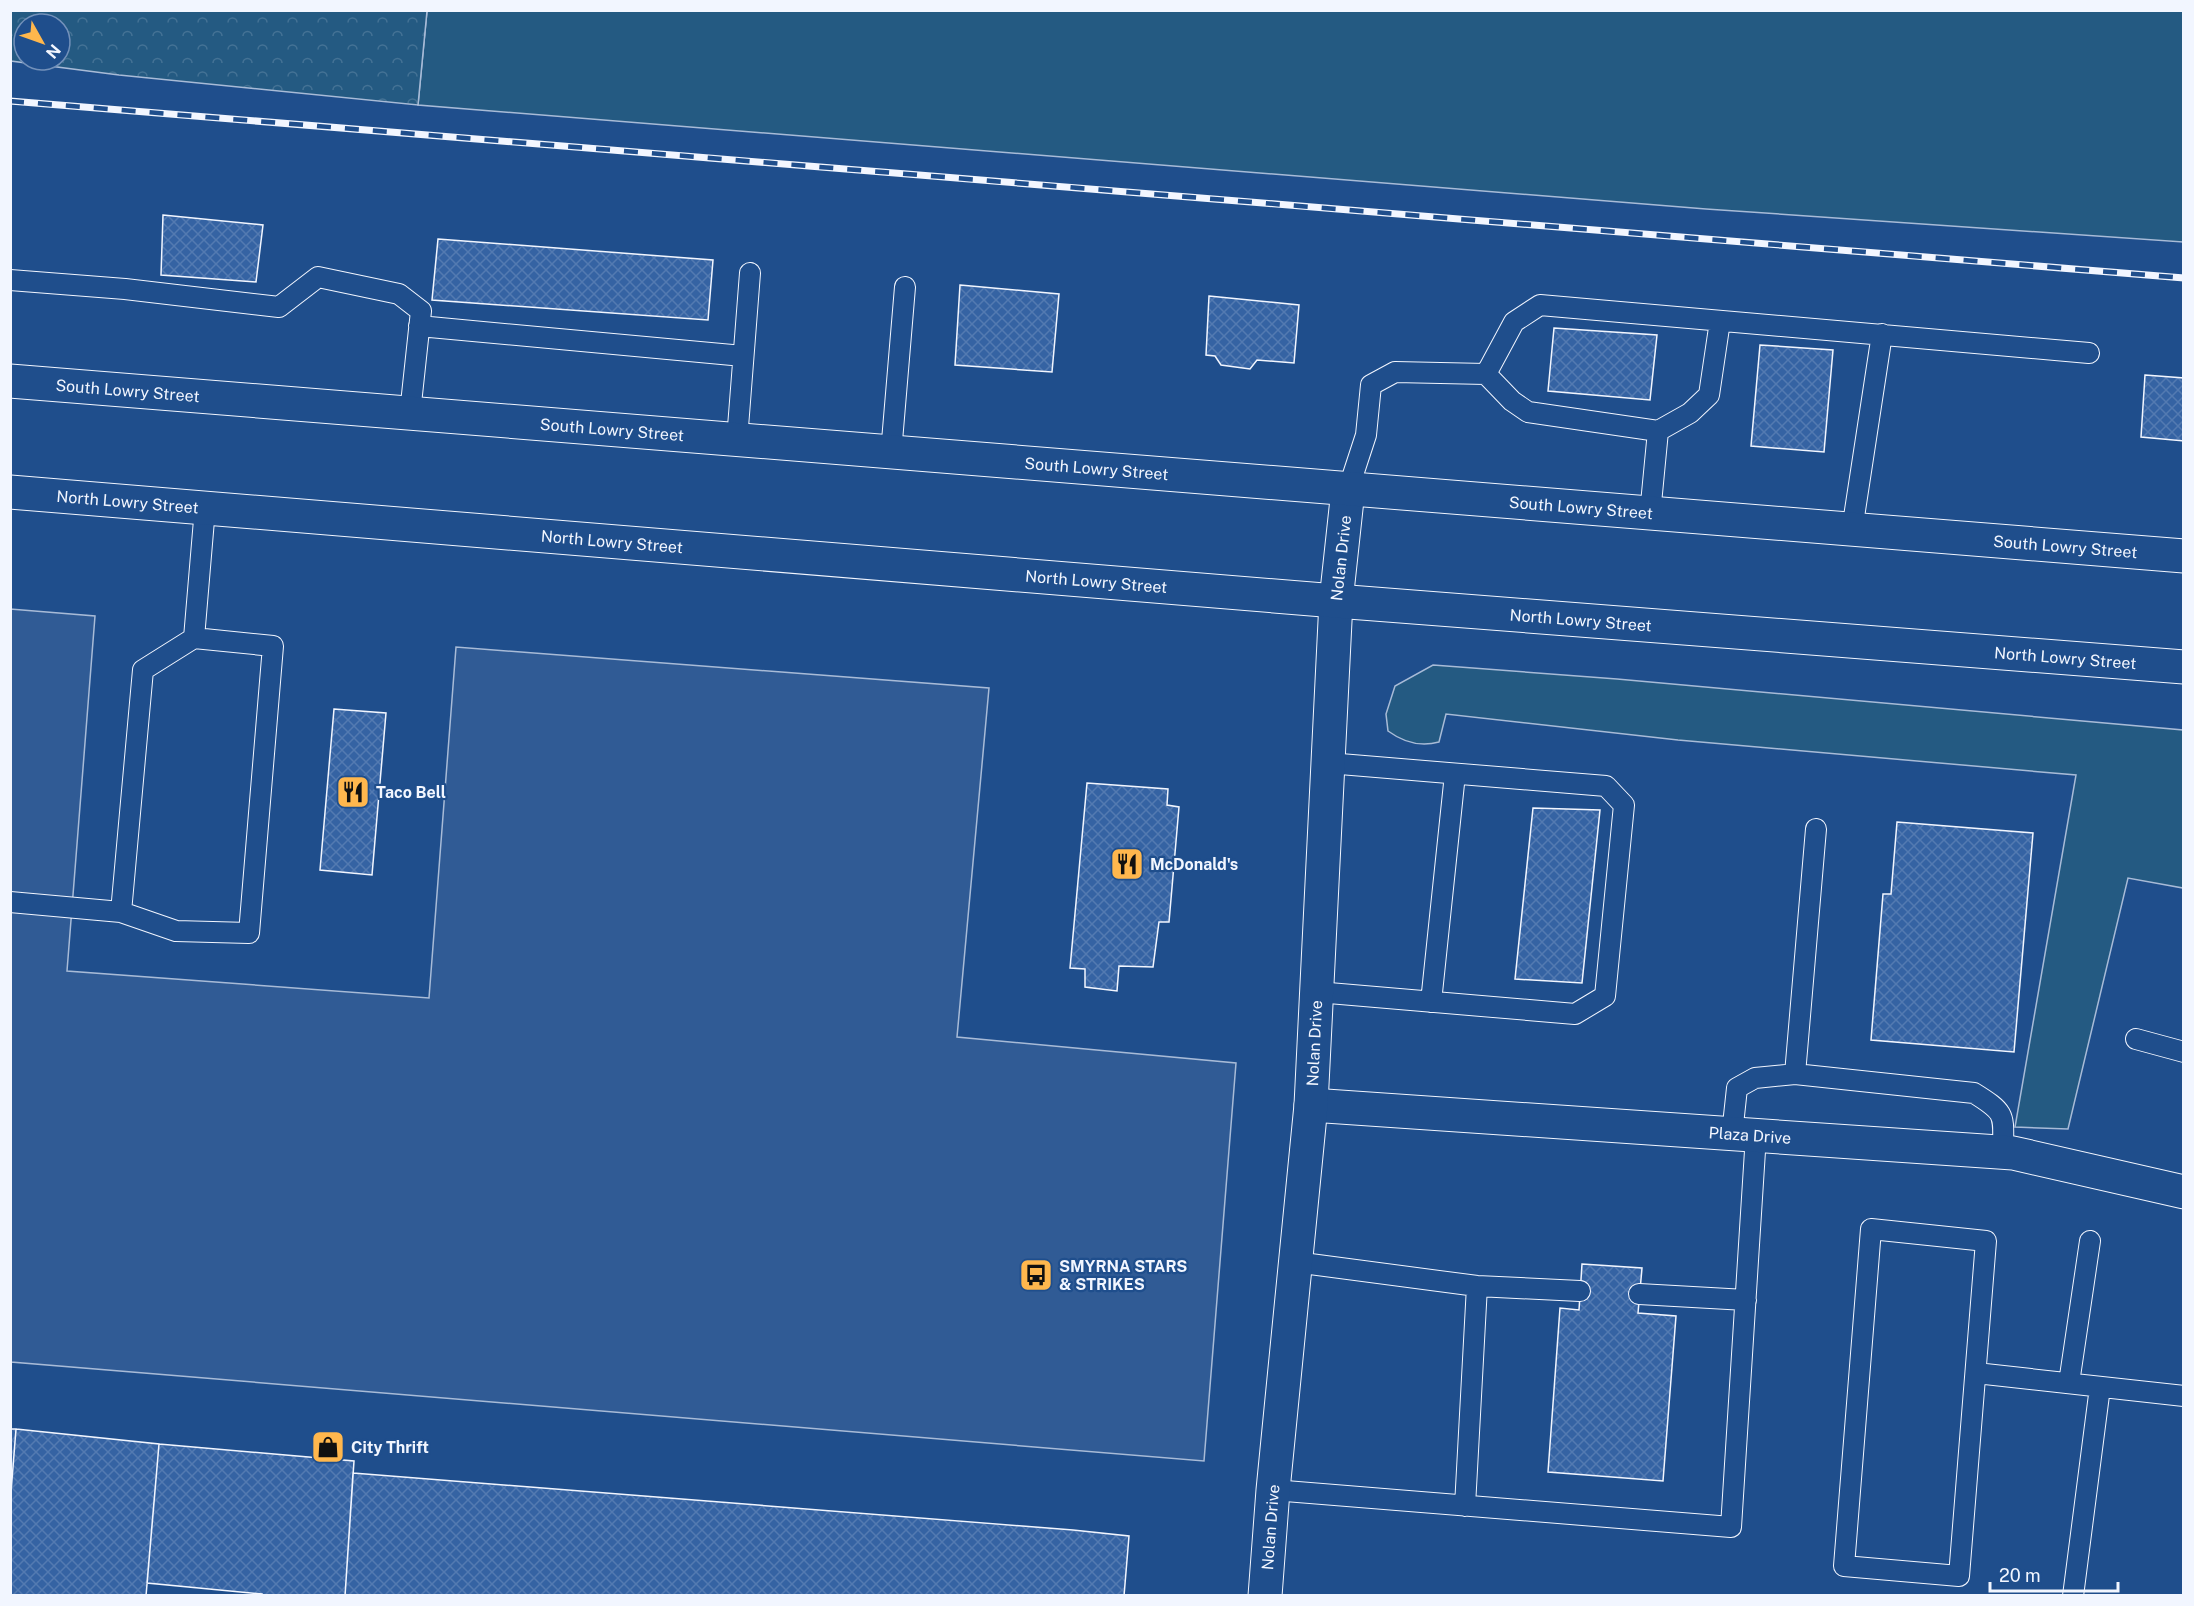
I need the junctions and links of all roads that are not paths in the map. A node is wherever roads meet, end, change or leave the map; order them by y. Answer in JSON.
{"nodes":[{"id":1,"x":750,"y":273,"type":"dead end"},
{"id":2,"x":10,"y":280,"type":"edge"},
{"id":3,"x":904,"y":287,"type":"dead end"},
{"id":4,"x":1720,"y":321,"type":"junction"},
{"id":5,"x":419,"y":326,"type":"junction"},
{"id":6,"x":1882,"y":334,"type":"junction"},
{"id":7,"x":2089,"y":353,"type":"dead end"},
{"id":8,"x":743,"y":357,"type":"junction"},
{"id":9,"x":1486,"y":374,"type":"junction"},
{"id":10,"x":10,"y":381,"type":"edge"},
{"id":11,"x":410,"y":413,"type":"junction"},
{"id":12,"x":1658,"y":431,"type":"junction"},
{"id":13,"x":737,"y":440,"type":"junction"},
{"id":14,"x":891,"y":453,"type":"junction"},
{"id":15,"x":1348,"y":490,"type":"junction"},
{"id":16,"x":10,"y":492,"type":"edge"},
{"id":17,"x":205,"y":508,"type":"junction"},
{"id":18,"x":1650,"y":514,"type":"junction"},
{"id":19,"x":1852,"y":530,"type":"junction"},
{"id":20,"x":2184,"y":556,"type":"edge"},
{"id":21,"x":1336,"y":601,"type":"junction"},
{"id":22,"x":194,"y":638,"type":"junction"},
{"id":23,"x":2184,"y":667,"type":"edge"},
{"id":24,"x":1328,"y":763,"type":"junction"},
{"id":25,"x":1455,"y":774,"type":"junction"},
{"id":26,"x":1816,"y":829,"type":"dead end"},
{"id":27,"x":10,"y":903,"type":"edge"},
{"id":28,"x":121,"y":912,"type":"junction"},
{"id":29,"x":1317,"y":992,"type":"junction"},
{"id":30,"x":1431,"y":1002,"type":"junction"},
{"id":31,"x":2136,"y":1039,"type":"dead end"},
{"id":32,"x":2184,"y":1052,"type":"edge"},
{"id":33,"x":1795,"y":1074,"type":"junction"},
{"id":34,"x":1311,"y":1105,"type":"junction"},
{"id":35,"x":1744,"y":1135,"type":"junction"},
{"id":36,"x":2003,"y":1153,"type":"junction"},
{"id":37,"x":2184,"y":1192,"type":"edge"},
{"id":38,"x":2090,"y":1241,"type":"dead end"},
{"id":39,"x":1295,"y":1262,"type":"junction"},
{"id":40,"x":1477,"y":1286,"type":"junction"},
{"id":41,"x":1580,"y":1291,"type":"dead end"},
{"id":42,"x":1639,"y":1294,"type":"dead end"},
{"id":43,"x":1746,"y":1300,"type":"junction"},
{"id":44,"x":1976,"y":1373,"type":"junction"},
{"id":45,"x":2069,"y":1383,"type":"junction"},
{"id":46,"x":2100,"y":1387,"type":"junction"},
{"id":47,"x":2184,"y":1396,"type":"edge"},
{"id":48,"x":1273,"y":1490,"type":"junction"},
{"id":49,"x":1464,"y":1506,"type":"junction"},
{"id":50,"x":1265,"y":1596,"type":"edge"},
{"id":51,"x":2073,"y":1596,"type":"edge"}],
"edges":[{"from":1,"to":8,"type":"lane"},
{"from":2,"to":5,"type":"lane"},
{"from":3,"to":14,"type":"lane"},
{"from":4,"to":6,"type":"lane"},
{"from":4,"to":9,"type":"lane"},
{"from":4,"to":12,"type":"lane"},
{"from":5,"to":8,"type":"lane"},
{"from":5,"to":11,"type":"lane"},
{"from":6,"to":7,"type":"lane"},
{"from":6,"to":19,"type":"lane"},
{"from":8,"to":13,"type":"lane"},
{"from":9,"to":12,"type":"lane"},
{"from":9,"to":15,"type":"lane"},
{"from":10,"to":11,"type":"main road","name":"South Lowry Street"},
{"from":11,"to":13,"type":"main road","name":"South Lowry Street"},
{"from":12,"to":18,"type":"lane"},
{"from":13,"to":14,"type":"main road","name":"South Lowry Street"},
{"from":14,"to":15,"type":"main road","name":"South Lowry Street"},
{"from":15,"to":18,"type":"main road","name":"South Lowry Street"},
{"from":15,"to":21,"type":"main road","name":"Nolan Drive"},
{"from":16,"to":17,"type":"main road","name":"North Lowry Street"},
{"from":17,"to":21,"type":"main road","name":"North Lowry Street"},
{"from":17,"to":22,"type":"lane"},
{"from":18,"to":19,"type":"main road","name":"South Lowry Street"},
{"from":19,"to":20,"type":"main road","name":"South Lowry Street"},
{"from":21,"to":23,"type":"main road","name":"North Lowry Street"},
{"from":21,"to":24,"type":"main road","name":"Nolan Drive"},
{"from":22,"to":28,"type":"lane"},
{"from":22,"to":28,"type":"lane"},
{"from":24,"to":25,"type":"lane"},
{"from":24,"to":29,"type":"main road","name":"Nolan Drive"},
{"from":25,"to":30,"type":"lane"},
{"from":25,"to":30,"type":"lane"},
{"from":26,"to":33,"type":"lane"},
{"from":27,"to":28,"type":"lane"},
{"from":29,"to":30,"type":"lane"},
{"from":29,"to":34,"type":"main road","name":"Nolan Drive"},
{"from":31,"to":32,"type":"lane"},
{"from":33,"to":35,"type":"lane"},
{"from":33,"to":36,"type":"lane"},
{"from":34,"to":35,"type":"main road","name":"Plaza Drive"},
{"from":34,"to":39,"type":"main road","name":"Nolan Drive"},
{"from":35,"to":36,"type":"main road","name":"Plaza Drive"},
{"from":35,"to":43,"type":"lane"},
{"from":36,"to":37,"type":"main road","name":"Plaza Drive"},
{"from":38,"to":45,"type":"lane"},
{"from":39,"to":40,"type":"lane"},
{"from":39,"to":48,"type":"main road","name":"Nolan Drive"},
{"from":40,"to":41,"type":"lane"},
{"from":40,"to":49,"type":"lane"},
{"from":42,"to":43,"type":"lane"},
{"from":43,"to":49,"type":"lane"},
{"from":44,"to":44,"type":"lane"},
{"from":44,"to":45,"type":"lane"},
{"from":45,"to":46,"type":"lane"},
{"from":46,"to":47,"type":"lane"},
{"from":46,"to":51,"type":"lane"},
{"from":48,"to":49,"type":"lane"},
{"from":48,"to":50,"type":"main road","name":"Nolan Drive"}]}
